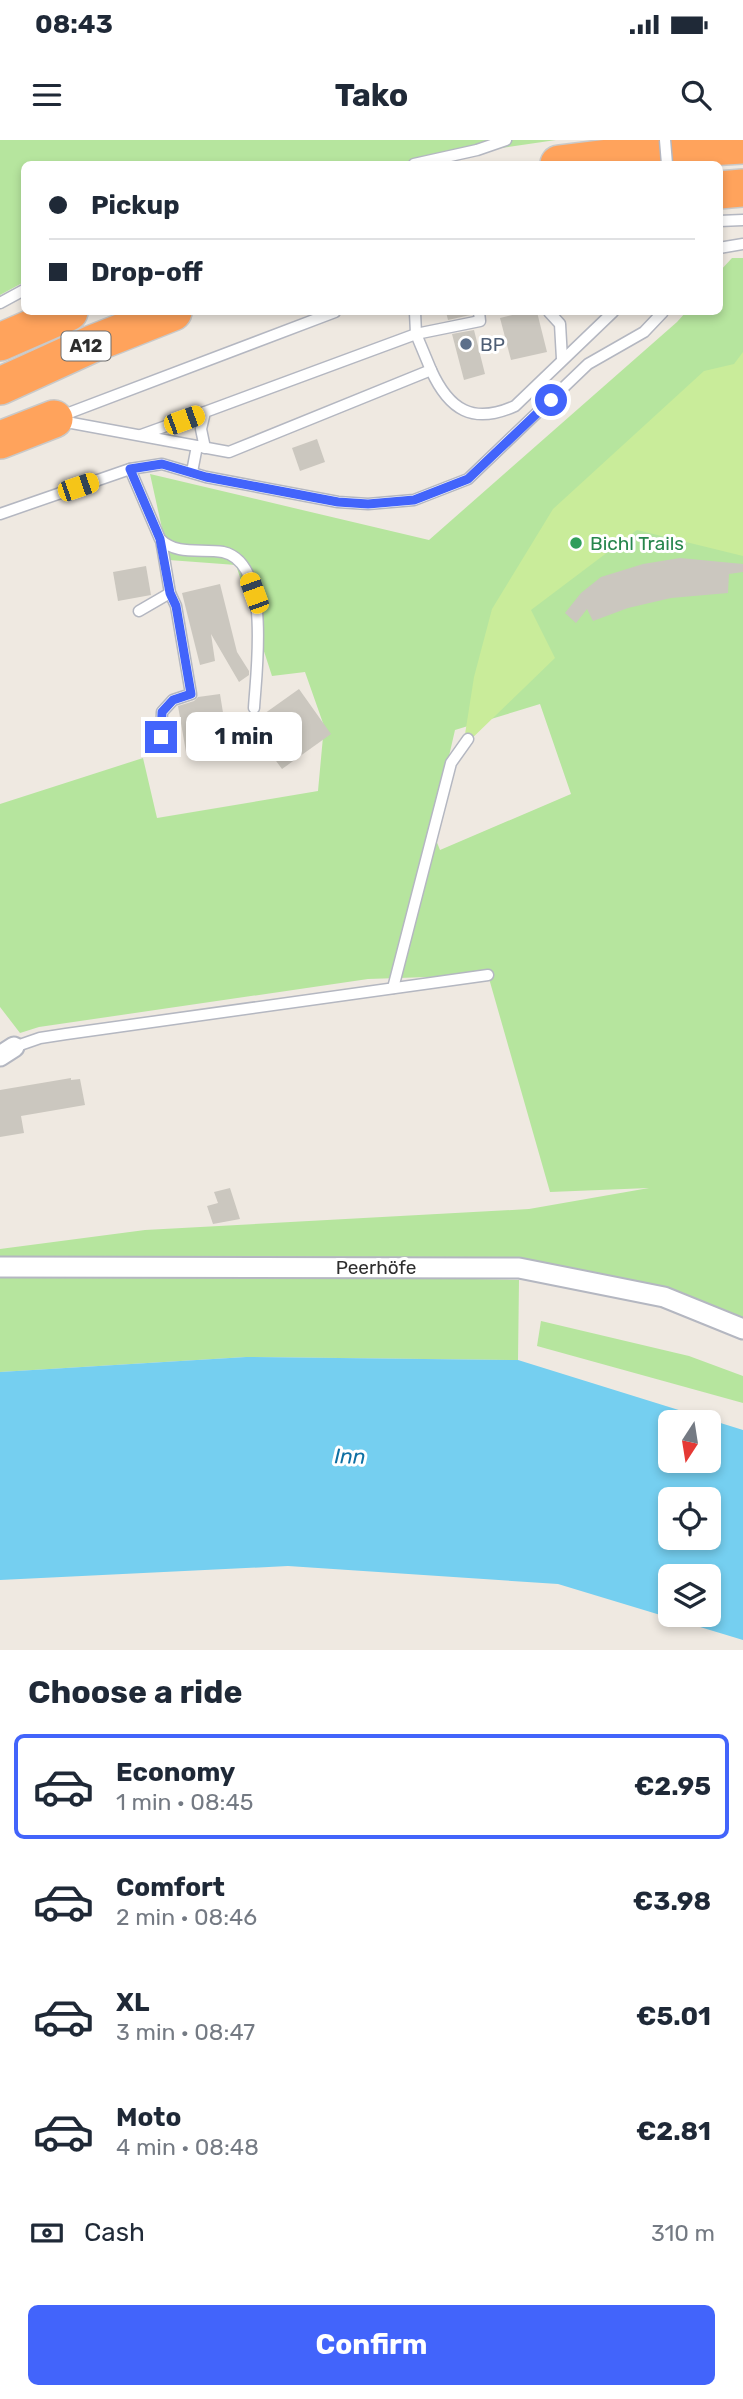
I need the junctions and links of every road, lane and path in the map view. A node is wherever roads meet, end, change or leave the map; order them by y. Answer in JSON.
{"nodes":[{"id":1,"x":506,"y":140,"type":"edge"},
{"id":2,"x":665,"y":140,"type":"edge"},
{"id":3,"x":743,"y":145,"type":"edge"},
{"id":4,"x":428,"y":161,"type":"edge"},
{"id":5,"x":583,"y":161,"type":"edge"},
{"id":6,"x":667,"y":161,"type":"edge"},
{"id":7,"x":743,"y":188,"type":"edge"},
{"id":8,"x":723,"y":190,"type":"edge"},
{"id":9,"x":743,"y":220,"type":"edge"},
{"id":10,"x":723,"y":221,"type":"edge"},
{"id":11,"x":743,"y":244,"type":"edge"},
{"id":12,"x":723,"y":247,"type":"edge"},
{"id":13,"x":21,"y":292,"type":"edge"},
{"id":14,"x":0,"y":303,"type":"edge"},
{"id":15,"x":62,"y":315,"type":"edge"},
{"id":16,"x":165,"y":315,"type":"edge"},
{"id":17,"x":327,"y":315,"type":"edge"},
{"id":18,"x":415,"y":315,"type":"edge"},
{"id":19,"x":479,"y":315,"type":"edge"},
{"id":20,"x":552,"y":315,"type":"edge"},
{"id":21,"x":610,"y":315,"type":"edge"},
{"id":22,"x":660,"y":315,"type":"edge"},
{"id":23,"x":416,"y":334,"type":"junction"},
{"id":24,"x":0,"y":342,"type":"edge"},
{"id":25,"x":562,"y":359,"type":"junction"},
{"id":26,"x":431,"y":370,"type":"junction"},
{"id":27,"x":0,"y":386,"type":"edge"},
{"id":28,"x":205,"y":412,"type":"junction"},
{"id":29,"x":54,"y":419,"type":"junction"},
{"id":30,"x":141,"y":436,"type":"junction"},
{"id":31,"x":0,"y":440,"type":"edge"},
{"id":32,"x":201,"y":447,"type":"junction"},
{"id":33,"x":130,"y":469,"type":"junction"},
{"id":34,"x":192,"y":472,"type":"junction"},
{"id":35,"x":0,"y":514,"type":"edge"},
{"id":36,"x":160,"y":539,"type":"junction"},
{"id":37,"x":170,"y":593,"type":"junction"},
{"id":38,"x":139,"y":611,"type":"dead end"},
{"id":39,"x":254,"y":708,"type":"dead end"},
{"id":40,"x":161,"y":737,"type":"dead end"},
{"id":41,"x":468,"y":739,"type":"dead end"},
{"id":42,"x":488,"y":975,"type":"dead end"},
{"id":43,"x":393,"y":988,"type":"junction"},
{"id":44,"x":7,"y":1052,"type":"edge"},
{"id":45,"x":0,"y":1267,"type":"edge"},
{"id":46,"x":743,"y":1329,"type":"edge"}],
"edges":[{"from":1,"to":4,"type":"lane"},
{"from":2,"to":6,"type":"lane","bridge":true},
{"from":3,"to":5,"type":"highway"},
{"from":7,"to":8,"type":"highway"},
{"from":9,"to":10,"type":"lane"},
{"from":11,"to":12,"type":"lane"},
{"from":13,"to":14,"type":"lane"},
{"from":15,"to":24,"type":"highway","number":"A12"},
{"from":16,"to":27,"type":"highway","number":"A12"},
{"from":17,"to":29,"type":"lane"},
{"from":18,"to":23,"type":"lane"},
{"from":19,"to":23,"type":"lane"},
{"from":20,"to":25,"type":"lane"},
{"from":21,"to":25,"type":"lane"},
{"from":22,"to":34,"type":"lane"},
{"from":23,"to":26,"type":"lane"},
{"from":23,"to":28,"type":"lane"},
{"from":25,"to":26,"type":"lane"},
{"from":26,"to":32,"type":"lane"},
{"from":28,"to":30,"type":"lane"},
{"from":28,"to":32,"type":"lane"},
{"from":29,"to":30,"type":"lane"},
{"from":29,"to":31,"type":"highway"},
{"from":30,"to":32,"type":"lane"},
{"from":32,"to":34,"type":"lane"},
{"from":33,"to":34,"type":"lane"},
{"from":33,"to":35,"type":"lane"},
{"from":33,"to":36,"type":"lane"},
{"from":36,"to":37,"type":"lane"},
{"from":36,"to":39,"type":"lane"},
{"from":37,"to":38,"type":"lane"},
{"from":37,"to":40,"type":"lane"},
{"from":41,"to":43,"type":"lane"},
{"from":42,"to":43,"type":"lane"},
{"from":43,"to":44,"type":"lane"},
{"from":45,"to":46,"type":"street","name":"Peerhöfe"}]}
